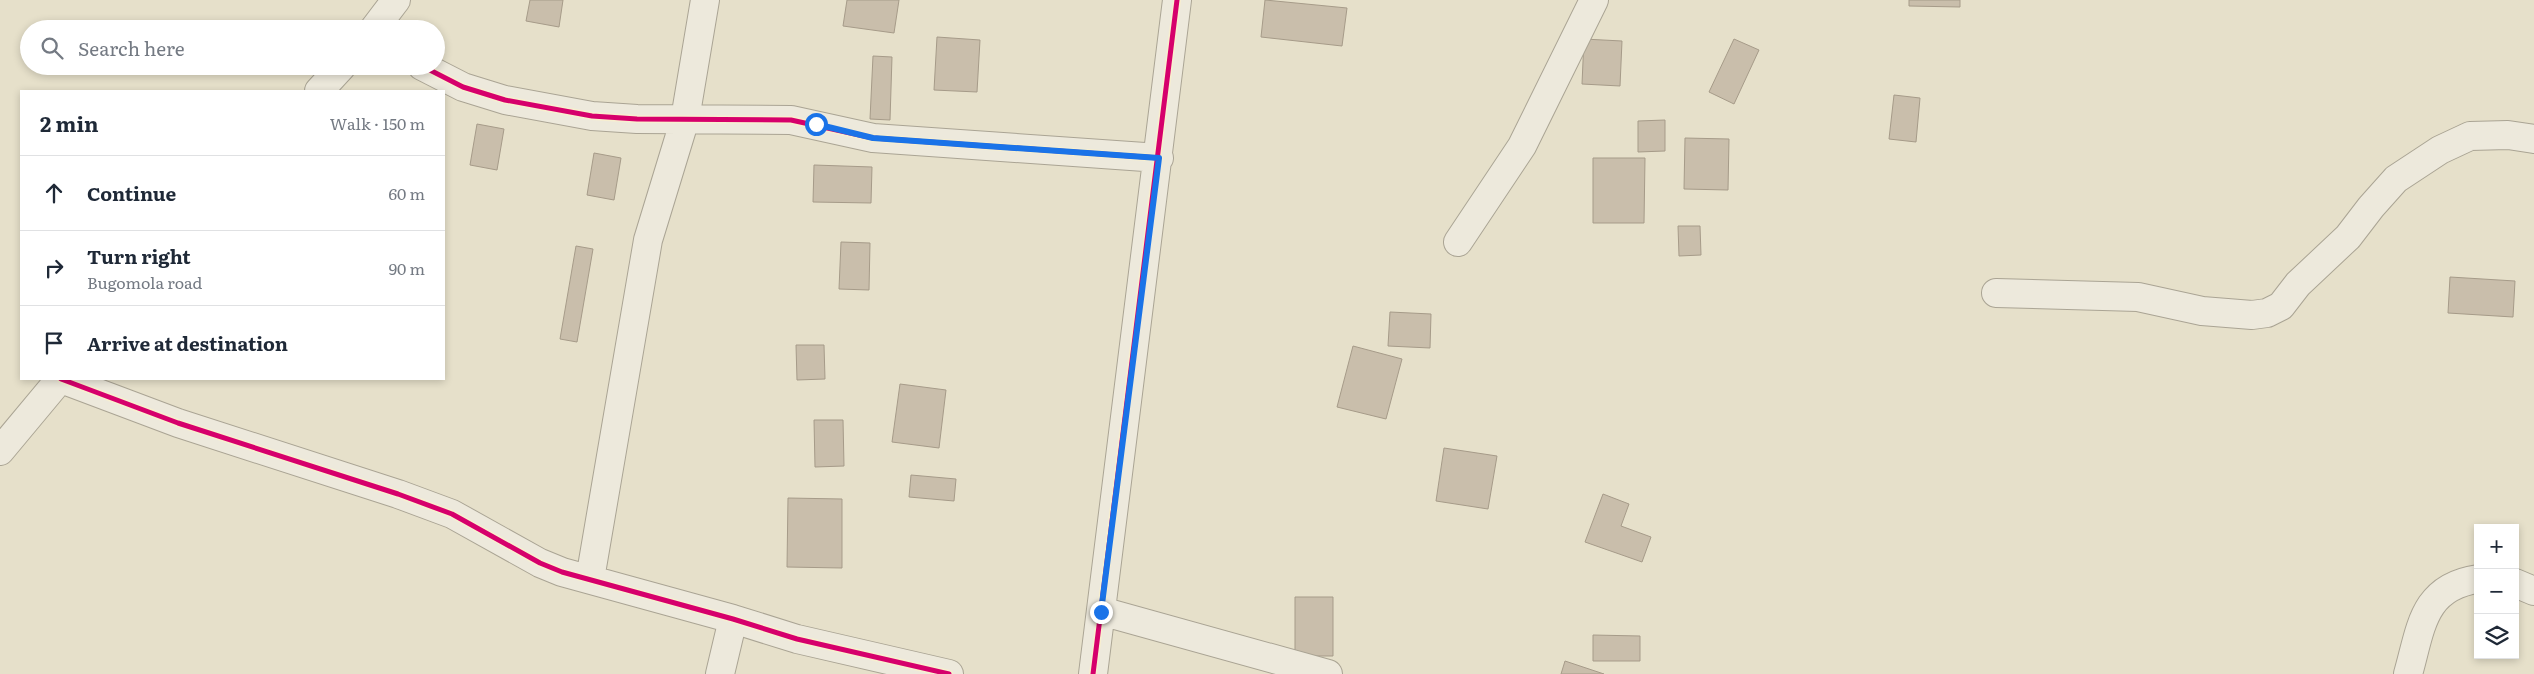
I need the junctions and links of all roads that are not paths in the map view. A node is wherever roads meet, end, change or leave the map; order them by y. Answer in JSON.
{"nodes":[{"id":1,"x":396,"y":0,"type":"edge"},
{"id":2,"x":705,"y":0,"type":"edge"},
{"id":3,"x":1177,"y":0,"type":"edge"},
{"id":4,"x":1594,"y":0,"type":"edge"},
{"id":5,"x":381,"y":20,"type":"edge"},
{"id":6,"x":334,"y":75,"type":"edge"},
{"id":7,"x":440,"y":75,"type":"edge"},
{"id":8,"x":320,"y":90,"type":"edge"},
{"id":9,"x":685,"y":119,"type":"junction"},
{"id":10,"x":2534,"y":139,"type":"edge"},
{"id":11,"x":1159,"y":158,"type":"junction"},
{"id":12,"x":1458,"y":242,"type":"dead end"},
{"id":13,"x":1996,"y":293,"type":"dead end"},
{"id":14,"x":59,"y":380,"type":"edge"},
{"id":15,"x":63,"y":380,"type":"edge"},
{"id":16,"x":0,"y":451,"type":"edge"},
{"id":17,"x":590,"y":580,"type":"junction"},
{"id":18,"x":2474,"y":580,"type":"edge"},
{"id":19,"x":2519,"y":585,"type":"edge"},
{"id":20,"x":2534,"y":591,"type":"edge"},
{"id":21,"x":1101,"y":612,"type":"junction"},
{"id":22,"x":733,"y":618,"type":"junction"},
{"id":23,"x":720,"y":674,"type":"edge"},
{"id":24,"x":949,"y":674,"type":"edge"},
{"id":25,"x":1093,"y":674,"type":"edge"},
{"id":26,"x":1328,"y":674,"type":"edge"},
{"id":27,"x":2408,"y":674,"type":"edge"}],
"edges":[{"from":1,"to":5,"type":"street"},
{"from":2,"to":9,"type":"street"},
{"from":3,"to":11,"type":"street"},
{"from":4,"to":12,"type":"street"},
{"from":6,"to":8,"type":"street"},
{"from":7,"to":9,"type":"street"},
{"from":9,"to":11,"type":"street"},
{"from":9,"to":17,"type":"street"},
{"from":10,"to":13,"type":"street"},
{"from":11,"to":21,"type":"street"},
{"from":14,"to":16,"type":"street"},
{"from":15,"to":17,"type":"street"},
{"from":17,"to":22,"type":"street"},
{"from":18,"to":27,"type":"street"},
{"from":19,"to":20,"type":"street"},
{"from":21,"to":25,"type":"street"},
{"from":21,"to":26,"type":"street"},
{"from":22,"to":23,"type":"street"},
{"from":22,"to":24,"type":"street"}]}
